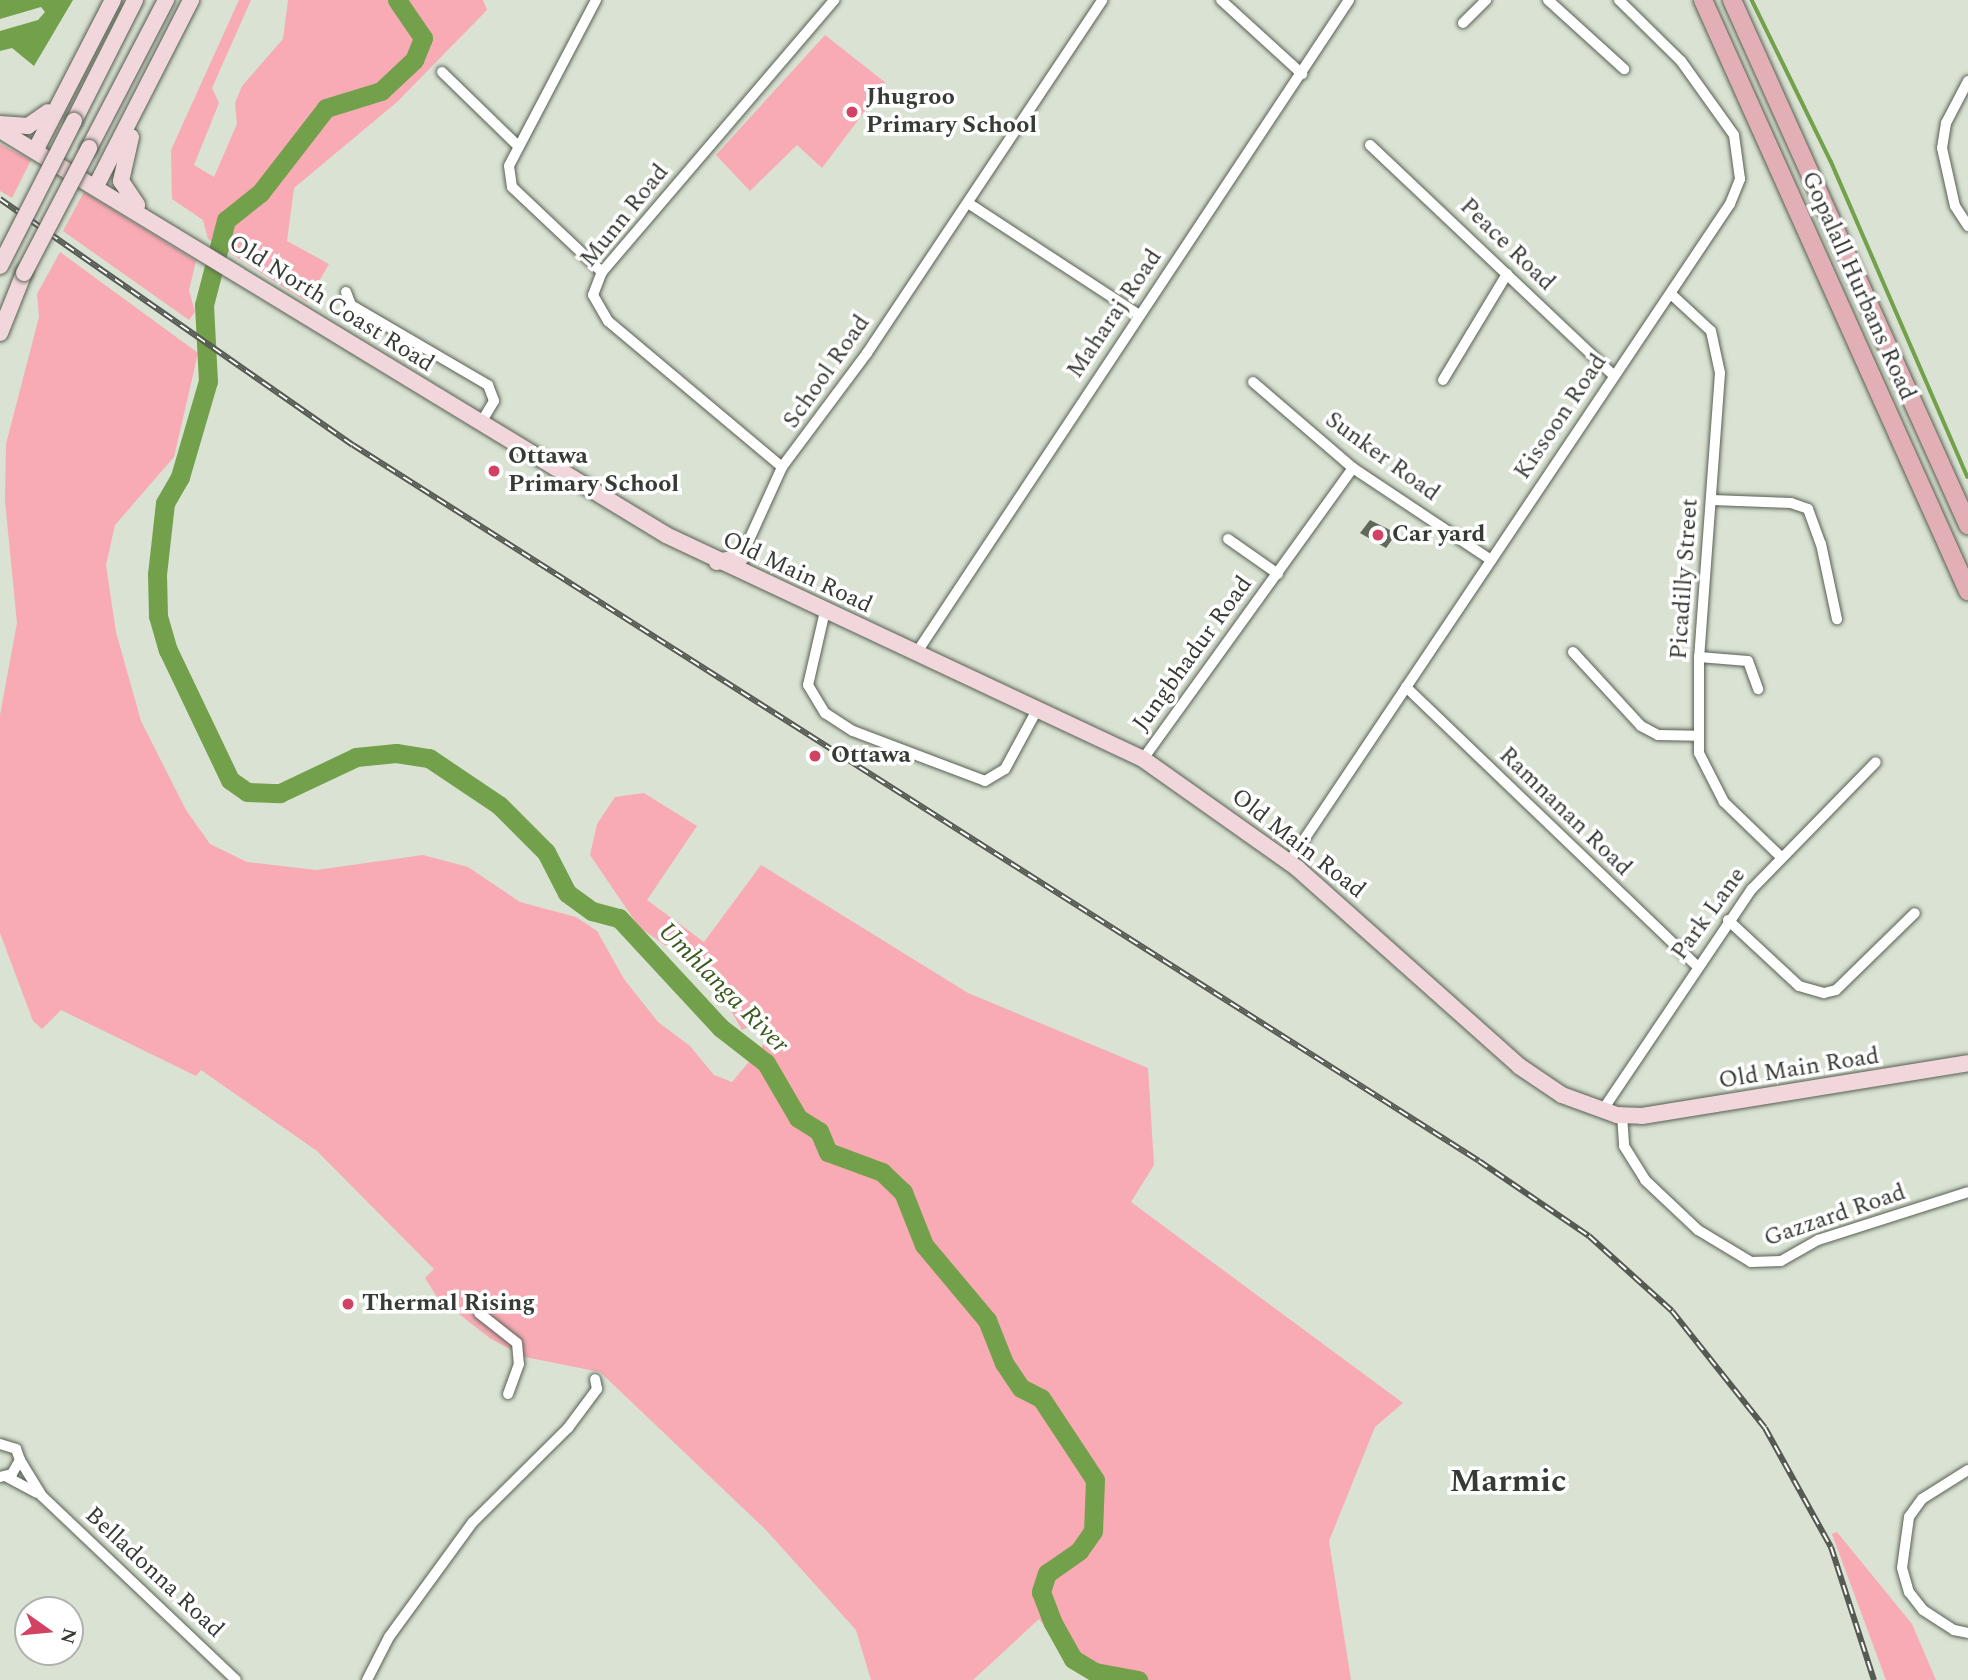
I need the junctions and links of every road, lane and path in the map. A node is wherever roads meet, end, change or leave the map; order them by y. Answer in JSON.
{"nodes":[{"id":1,"x":113,"y":0,"type":"edge"},
{"id":2,"x":135,"y":0,"type":"edge"},
{"id":3,"x":166,"y":0,"type":"edge"},
{"id":4,"x":191,"y":0,"type":"edge"},
{"id":5,"x":596,"y":0,"type":"edge"},
{"id":6,"x":834,"y":0,"type":"edge"},
{"id":7,"x":1102,"y":0,"type":"edge"},
{"id":8,"x":1221,"y":0,"type":"edge"},
{"id":9,"x":1349,"y":0,"type":"edge"},
{"id":10,"x":1486,"y":0,"type":"edge"},
{"id":11,"x":1548,"y":0,"type":"edge"},
{"id":12,"x":1619,"y":0,"type":"edge"},
{"id":13,"x":1703,"y":0,"type":"edge"},
{"id":14,"x":1732,"y":0,"type":"edge"},
{"id":15,"x":1463,"y":23,"type":"dead end"},
{"id":16,"x":1624,"y":69,"type":"dead end"},
{"id":17,"x":442,"y":72,"type":"dead end"},
{"id":18,"x":1302,"y":74,"type":"junction"},
{"id":19,"x":1968,"y":81,"type":"edge"},
{"id":20,"x":144,"y":96,"type":"junction"},
{"id":21,"x":57,"y":99,"type":"junction"},
{"id":22,"x":0,"y":124,"type":"edge"},
{"id":23,"x":0,"y":130,"type":"edge"},
{"id":24,"x":1370,"y":145,"type":"dead end"},
{"id":25,"x":518,"y":146,"type":"junction"},
{"id":26,"x":36,"y":149,"type":"junction"},
{"id":27,"x":96,"y":186,"type":"junction"},
{"id":28,"x":968,"y":203,"type":"junction"},
{"id":29,"x":162,"y":224,"type":"junction"},
{"id":30,"x":1968,"y":226,"type":"edge"},
{"id":31,"x":0,"y":267,"type":"edge"},
{"id":32,"x":602,"y":272,"type":"junction"},
{"id":33,"x":1507,"y":274,"type":"junction"},
{"id":34,"x":346,"y":292,"type":"dead end"},
{"id":35,"x":1671,"y":294,"type":"junction"},
{"id":36,"x":1139,"y":315,"type":"junction"},
{"id":37,"x":0,"y":332,"type":"edge"},
{"id":38,"x":1614,"y":376,"type":"junction"},
{"id":39,"x":1443,"y":380,"type":"dead end"},
{"id":40,"x":1253,"y":382,"type":"dead end"},
{"id":41,"x":481,"y":423,"type":"junction"},
{"id":42,"x":782,"y":467,"type":"junction"},
{"id":43,"x":1353,"y":468,"type":"junction"},
{"id":44,"x":601,"y":498,"type":"joint"},
{"id":45,"x":1712,"y":500,"type":"junction"},
{"id":46,"x":1968,"y":525,"type":"edge"},
{"id":47,"x":1228,"y":539,"type":"dead end"},
{"id":48,"x":1491,"y":560,"type":"junction"},
{"id":49,"x":738,"y":564,"type":"junction"},
{"id":50,"x":1278,"y":574,"type":"junction"},
{"id":51,"x":1968,"y":591,"type":"edge"},
{"id":52,"x":825,"y":611,"type":"junction"},
{"id":53,"x":1837,"y":619,"type":"dead end"},
{"id":54,"x":917,"y":652,"type":"junction"},
{"id":55,"x":1573,"y":652,"type":"dead end"},
{"id":56,"x":1699,"y":657,"type":"junction"},
{"id":57,"x":1406,"y":687,"type":"junction"},
{"id":58,"x":1758,"y":689,"type":"dead end"},
{"id":59,"x":1038,"y":708,"type":"junction"},
{"id":60,"x":1697,"y":736,"type":"junction"},
{"id":61,"x":1143,"y":759,"type":"junction"},
{"id":62,"x":1876,"y":762,"type":"dead end"},
{"id":63,"x":1780,"y":856,"type":"junction"},
{"id":64,"x":1289,"y":862,"type":"junction"},
{"id":65,"x":1915,"y":913,"type":"dead end"},
{"id":66,"x":1728,"y":920,"type":"junction"},
{"id":67,"x":1697,"y":966,"type":"junction"},
{"id":68,"x":1968,"y":1063,"type":"edge"},
{"id":69,"x":1602,"y":1111,"type":"junction"},
{"id":70,"x":1622,"y":1115,"type":"junction"},
{"id":71,"x":1968,"y":1192,"type":"edge"},
{"id":72,"x":480,"y":1313,"type":"dead end"},
{"id":73,"x":595,"y":1379,"type":"dead end"},
{"id":74,"x":508,"y":1394,"type":"dead end"},
{"id":75,"x":0,"y":1444,"type":"edge"},
{"id":76,"x":20,"y":1460,"type":"junction"},
{"id":77,"x":1968,"y":1470,"type":"edge"},
{"id":78,"x":4,"y":1477,"type":"edge"},
{"id":79,"x":42,"y":1496,"type":"junction"},
{"id":80,"x":1968,"y":1633,"type":"edge"},
{"id":81,"x":236,"y":1680,"type":"edge"},
{"id":82,"x":367,"y":1680,"type":"edge"}],
"edges":[{"from":1,"to":21,"type":"street"},
{"from":2,"to":31,"type":"street","bridge":true},
{"from":3,"to":37,"type":"street","bridge":true},
{"from":4,"to":20,"type":"street"},
{"from":5,"to":25,"type":"street"},
{"from":6,"to":32,"type":"street","name":"Munn Road"},
{"from":7,"to":28,"type":"street","name":"School Road"},
{"from":8,"to":18,"type":"street"},
{"from":9,"to":18,"type":"street","name":"Maharaj Road"},
{"from":10,"to":15,"type":"street"},
{"from":11,"to":16,"type":"street"},
{"from":12,"to":35,"type":"street","name":"Kissoon Road"},
{"from":13,"to":51,"type":"main road","name":"Gopalall Hurbans Road"},
{"from":14,"to":46,"type":"main road","name":"Gopalall Hurbans Road"},
{"from":17,"to":25,"type":"street"},
{"from":18,"to":36,"type":"street","name":"Maharaj Road"},
{"from":19,"to":30,"type":"street"},
{"from":20,"to":27,"type":"street"},
{"from":20,"to":29,"type":"street"},
{"from":21,"to":22,"type":"street"},
{"from":21,"to":26,"type":"street"},
{"from":23,"to":26,"type":"street","name":"Old North Coast Road"},
{"from":24,"to":33,"type":"street","name":"Peace Road"},
{"from":25,"to":32,"type":"street"},
{"from":26,"to":27,"type":"street","name":"Old North Coast Road"},
{"from":27,"to":29,"type":"street","name":"Old North Coast Road"},
{"from":28,"to":36,"type":"street"},
{"from":28,"to":42,"type":"street","name":"School Road"},
{"from":29,"to":41,"type":"street","name":"Old North Coast Road"},
{"from":32,"to":42,"type":"street","name":"Munn Road"},
{"from":33,"to":38,"type":"street","name":"Peace Road"},
{"from":33,"to":39,"type":"street"},
{"from":34,"to":41,"type":"street"},
{"from":35,"to":38,"type":"street","name":"Kissoon Road"},
{"from":35,"to":45,"type":"street","name":"Picadilly Street"},
{"from":36,"to":54,"type":"street","name":"Maharaj Road"},
{"from":38,"to":48,"type":"street","name":"Kissoon Road"},
{"from":40,"to":43,"type":"street","name":"Sunker Road"},
{"from":41,"to":44,"type":"street","name":"Old North Coast Road"},
{"from":42,"to":49,"type":"street","name":"School Road"},
{"from":43,"to":48,"type":"street","name":"Sunker Road"},
{"from":43,"to":50,"type":"street","name":"Jungbhadur Road"},
{"from":44,"to":49,"type":"street","name":"Old Main Road"},
{"from":45,"to":53,"type":"street"},
{"from":45,"to":56,"type":"street","name":"Picadilly Street"},
{"from":47,"to":50,"type":"street","name":"Jungbhadur Road"},
{"from":48,"to":57,"type":"street","name":"Kissoon Road"},
{"from":49,"to":52,"type":"street","name":"Old Main Road"},
{"from":50,"to":61,"type":"street","name":"Jungbhadur Road"},
{"from":52,"to":54,"type":"street","name":"Old Main Road"},
{"from":52,"to":59,"type":"street"},
{"from":54,"to":59,"type":"street","name":"Old Main Road"},
{"from":55,"to":60,"type":"street"},
{"from":56,"to":58,"type":"street"},
{"from":56,"to":60,"type":"street","name":"Picadilly Street"},
{"from":57,"to":64,"type":"street","name":"Kissoon Road"},
{"from":57,"to":67,"type":"street","name":"Ramnanan Road"},
{"from":59,"to":61,"type":"street","name":"Old Main Road"},
{"from":60,"to":63,"type":"street","name":"Picadilly Street"},
{"from":61,"to":64,"type":"street","name":"Old Main Road"},
{"from":62,"to":63,"type":"street","name":"Park Lane"},
{"from":63,"to":66,"type":"street","name":"Park Lane"},
{"from":64,"to":69,"type":"street","name":"Old Main Road"},
{"from":65,"to":66,"type":"street"},
{"from":66,"to":67,"type":"street","name":"Park Lane"},
{"from":67,"to":69,"type":"street","name":"Park Lane"},
{"from":68,"to":70,"type":"street","name":"Old Main Road"},
{"from":69,"to":70,"type":"street","name":"Old Main Road"},
{"from":70,"to":71,"type":"street","name":"Gazzard Road"},
{"from":72,"to":74,"type":"street"},
{"from":73,"to":82,"type":"street"},
{"from":75,"to":76,"type":"street","name":"Belladonna Road"},
{"from":76,"to":78,"type":"street","name":"Belladonna Road"},
{"from":76,"to":79,"type":"street","name":"Belladonna Road"},
{"from":77,"to":80,"type":"street"},
{"from":78,"to":79,"type":"street","name":"Belladonna Road"},
{"from":79,"to":81,"type":"street","name":"Belladonna Road"}]}
